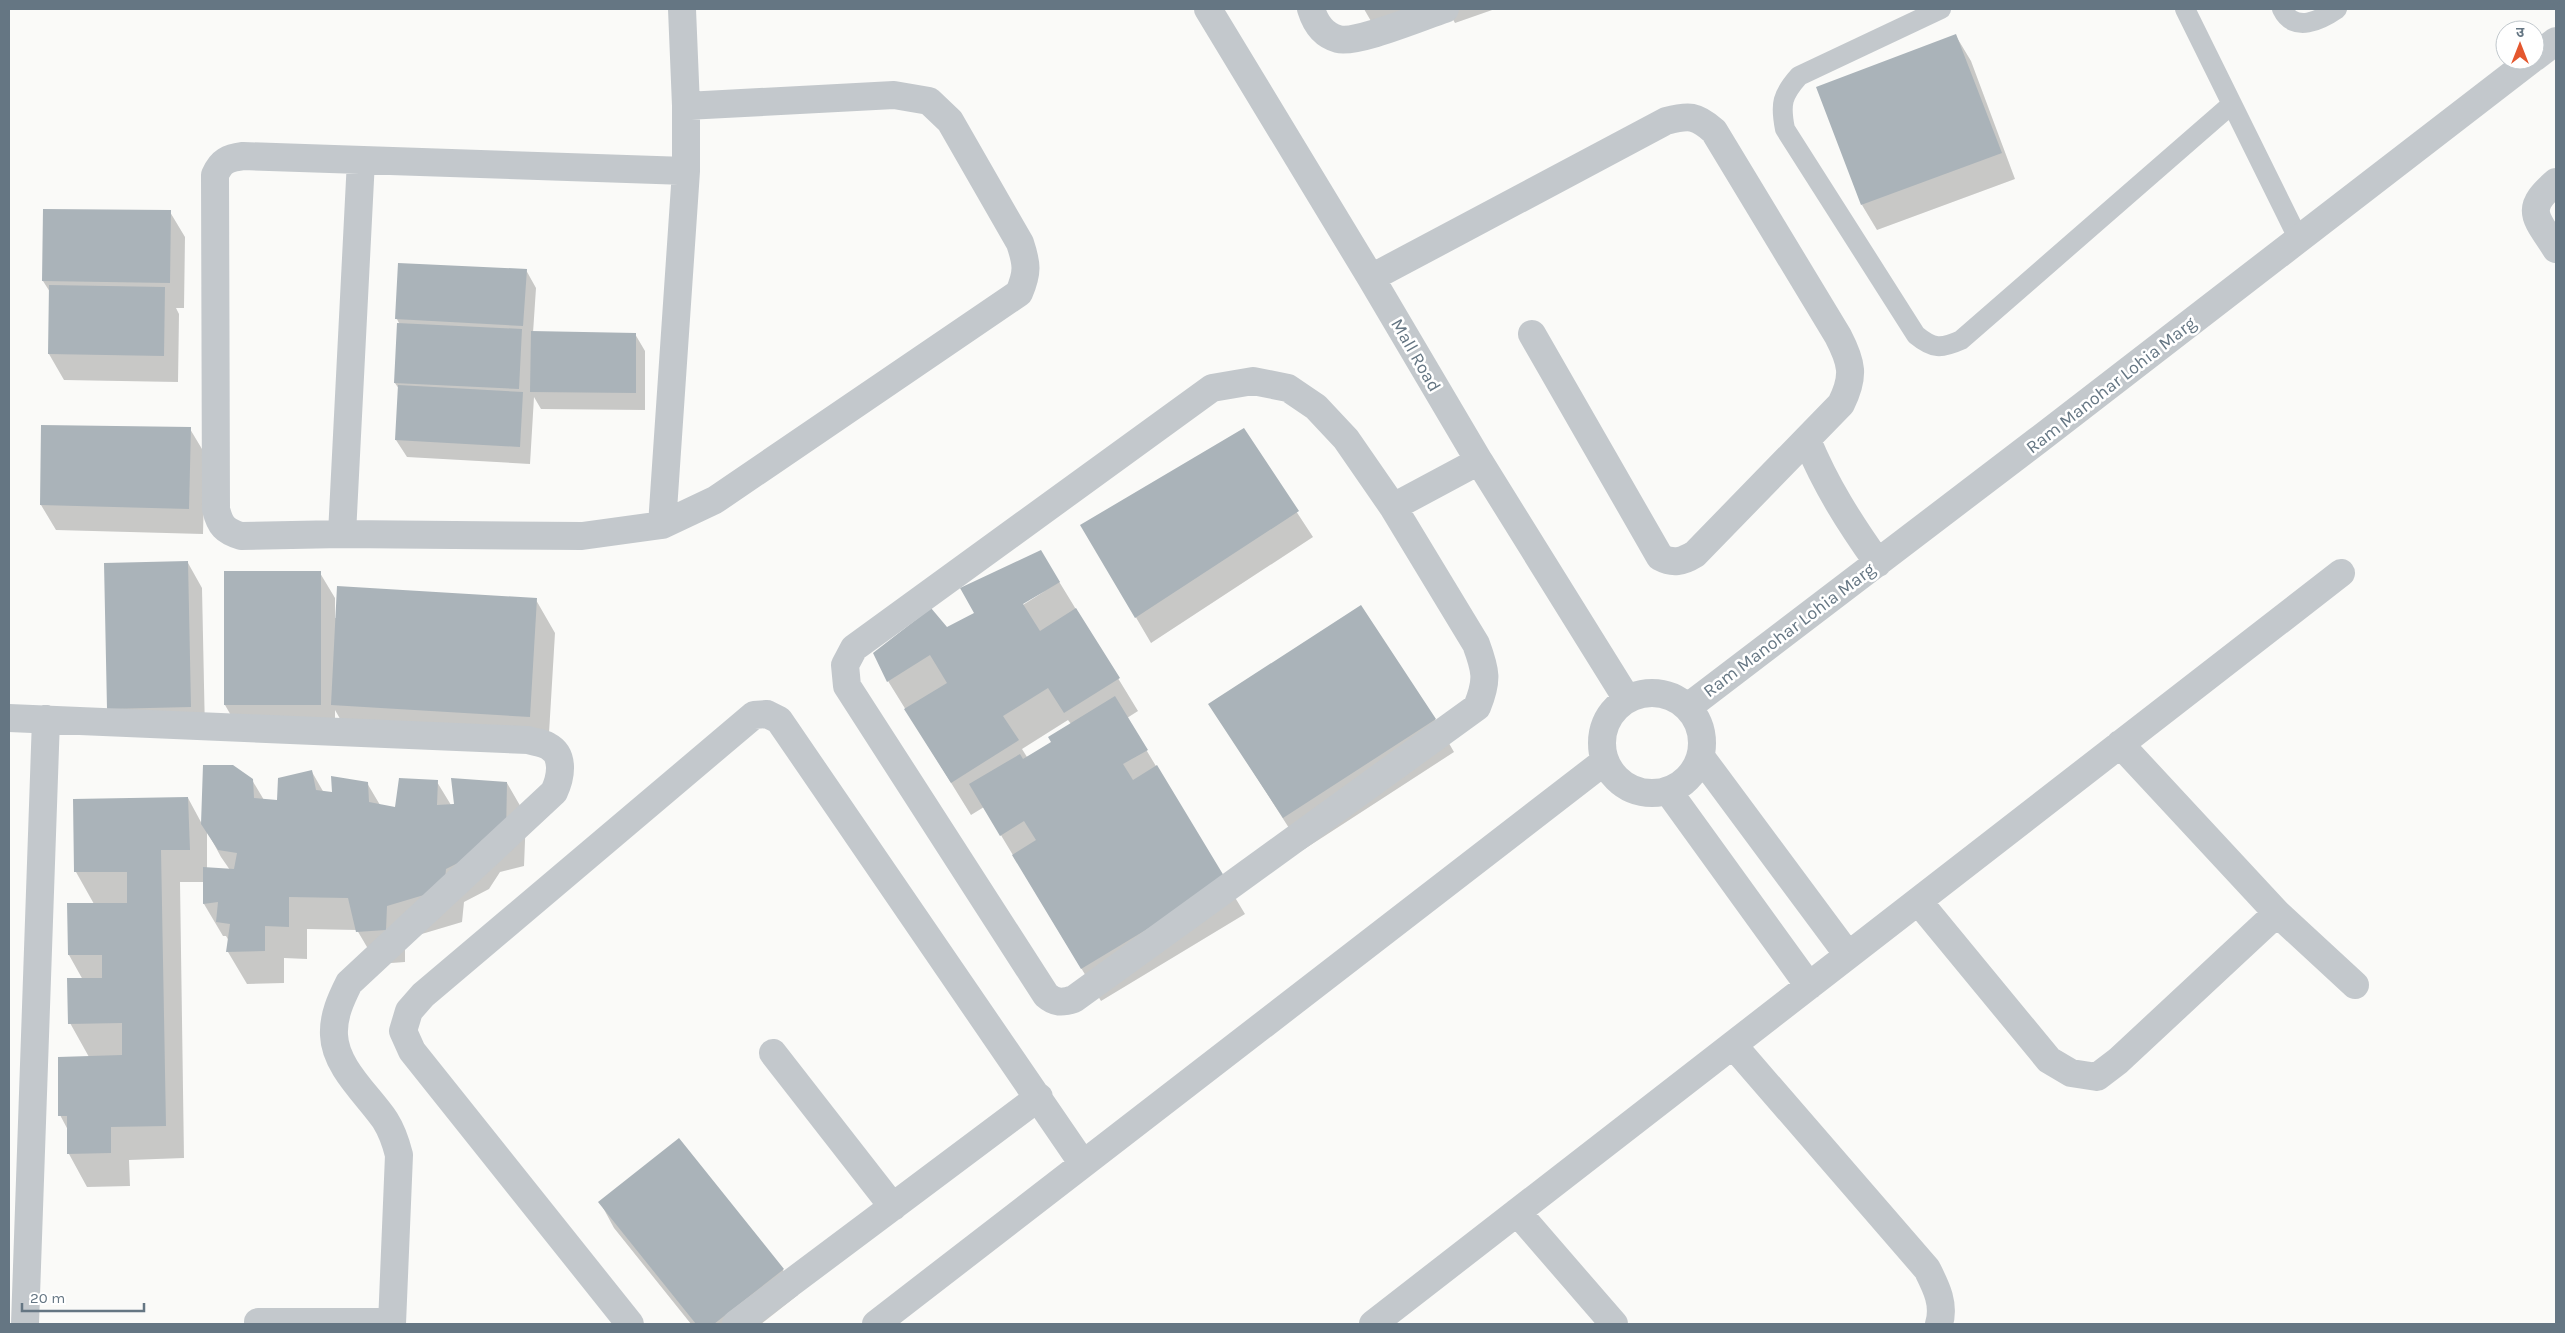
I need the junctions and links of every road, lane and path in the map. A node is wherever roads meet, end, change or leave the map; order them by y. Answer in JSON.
{"nodes":[{"id":1,"x":682,"y":9,"type":"edge"},
{"id":2,"x":1208,"y":9,"type":"edge"},
{"id":3,"x":1311,"y":9,"type":"edge"},
{"id":4,"x":1445,"y":9,"type":"edge"},
{"id":5,"x":1941,"y":9,"type":"edge"},
{"id":6,"x":2185,"y":9,"type":"edge"},
{"id":7,"x":2282,"y":9,"type":"edge"},
{"id":8,"x":2337,"y":9,"type":"edge"},
{"id":9,"x":2556,"y":41,"type":"edge"},
{"id":10,"x":2545,"y":49,"type":"edge"},
{"id":11,"x":2518,"y":70,"type":"edge"},
{"id":12,"x":2232,"y":104,"type":"junction"},
{"id":13,"x":686,"y":106,"type":"junction"},
{"id":14,"x":361,"y":160,"type":"junction"},
{"id":15,"x":686,"y":171,"type":"junction"},
{"id":16,"x":2556,"y":182,"type":"edge"},
{"id":17,"x":2299,"y":240,"type":"junction"},
{"id":18,"x":2556,"y":249,"type":"edge"},
{"id":19,"x":1371,"y":278,"type":"junction"},
{"id":20,"x":1532,"y":334,"type":"dead end"},
{"id":21,"x":1807,"y":440,"type":"junction"},
{"id":22,"x":1479,"y":461,"type":"junction"},
{"id":23,"x":1393,"y":506,"type":"junction"},
{"id":24,"x":662,"y":525,"type":"junction"},
{"id":25,"x":342,"y":534,"type":"junction"},
{"id":26,"x":1878,"y":563,"type":"junction"},
{"id":27,"x":2341,"y":574,"type":"dead end"},
{"id":28,"x":1627,"y":699,"type":"junction"},
{"id":29,"x":1688,"y":707,"type":"junction"},
{"id":30,"x":9,"y":718,"type":"edge"},
{"id":31,"x":46,"y":720,"type":"junction"},
{"id":32,"x":2120,"y":744,"type":"junction"},
{"id":33,"x":1701,"y":757,"type":"junction"},
{"id":34,"x":1605,"y":761,"type":"junction"},
{"id":35,"x":1668,"y":791,"type":"junction"},
{"id":36,"x":1918,"y":901,"type":"junction"},
{"id":37,"x":2277,"y":914,"type":"junction"},
{"id":38,"x":1848,"y":955,"type":"junction"},
{"id":39,"x":2355,"y":985,"type":"dead end"},
{"id":40,"x":1809,"y":986,"type":"junction"},
{"id":41,"x":1733,"y":1045,"type":"junction"},
{"id":42,"x":773,"y":1053,"type":"dead end"},
{"id":43,"x":1039,"y":1097,"type":"junction"},
{"id":44,"x":1083,"y":1164,"type":"junction"},
{"id":45,"x":893,"y":1207,"type":"junction"},
{"id":46,"x":1517,"y":1212,"type":"junction"},
{"id":47,"x":258,"y":1322,"type":"dead end"},
{"id":48,"x":392,"y":1323,"type":"edge"},
{"id":49,"x":25,"y":1324,"type":"edge"},
{"id":50,"x":630,"y":1324,"type":"edge"},
{"id":51,"x":736,"y":1324,"type":"edge"},
{"id":52,"x":876,"y":1324,"type":"edge"},
{"id":53,"x":1372,"y":1324,"type":"edge"},
{"id":54,"x":1614,"y":1324,"type":"edge"},
{"id":55,"x":1938,"y":1324,"type":"edge"}],
"edges":[{"from":1,"to":13,"type":"street"},
{"from":2,"to":19,"type":"street","name":"Mall Road"},
{"from":3,"to":4,"type":"street"},
{"from":5,"to":12,"type":"lane"},
{"from":6,"to":12,"type":"lane"},
{"from":7,"to":8,"type":"lane"},
{"from":9,"to":10,"type":"street"},
{"from":11,"to":17,"type":"street","name":"Ram Manohar Lohia Marg"},
{"from":12,"to":17,"type":"lane"},
{"from":13,"to":15,"type":"street"},
{"from":13,"to":24,"type":"street"},
{"from":14,"to":15,"type":"street"},
{"from":14,"to":25,"type":"street"},
{"from":14,"to":25,"type":"street"},
{"from":15,"to":24,"type":"street"},
{"from":16,"to":18,"type":"street"},
{"from":17,"to":26,"type":"street","name":"Ram Manohar Lohia Marg"},
{"from":19,"to":21,"type":"street"},
{"from":19,"to":22,"type":"street","name":"Mall Road"},
{"from":20,"to":21,"type":"street"},
{"from":21,"to":26,"type":"street"},
{"from":22,"to":23,"type":"street"},
{"from":22,"to":28,"type":"street","name":"Mall Road"},
{"from":23,"to":23,"type":"street"},
{"from":24,"to":25,"type":"street"},
{"from":26,"to":29,"type":"street","name":"Ram Manohar Lohia Marg"},
{"from":27,"to":32,"type":"street"},
{"from":28,"to":29,"type":"street"},
{"from":28,"to":34,"type":"street"},
{"from":29,"to":33,"type":"street"},
{"from":30,"to":31,"type":"street"},
{"from":31,"to":48,"type":"street"},
{"from":31,"to":49,"type":"street"},
{"from":32,"to":36,"type":"street"},
{"from":32,"to":37,"type":"street"},
{"from":33,"to":35,"type":"street"},
{"from":33,"to":38,"type":"street"},
{"from":34,"to":35,"type":"street"},
{"from":34,"to":44,"type":"street"},
{"from":35,"to":40,"type":"street"},
{"from":36,"to":37,"type":"street"},
{"from":36,"to":38,"type":"street"},
{"from":37,"to":39,"type":"street"},
{"from":38,"to":40,"type":"street"},
{"from":40,"to":41,"type":"street"},
{"from":41,"to":46,"type":"street"},
{"from":41,"to":55,"type":"street"},
{"from":42,"to":45,"type":"street"},
{"from":43,"to":44,"type":"street"},
{"from":43,"to":45,"type":"street"},
{"from":43,"to":50,"type":"street"},
{"from":44,"to":52,"type":"street"},
{"from":45,"to":51,"type":"street"},
{"from":46,"to":53,"type":"street"},
{"from":46,"to":54,"type":"street"},
{"from":47,"to":48,"type":"street"}]}
